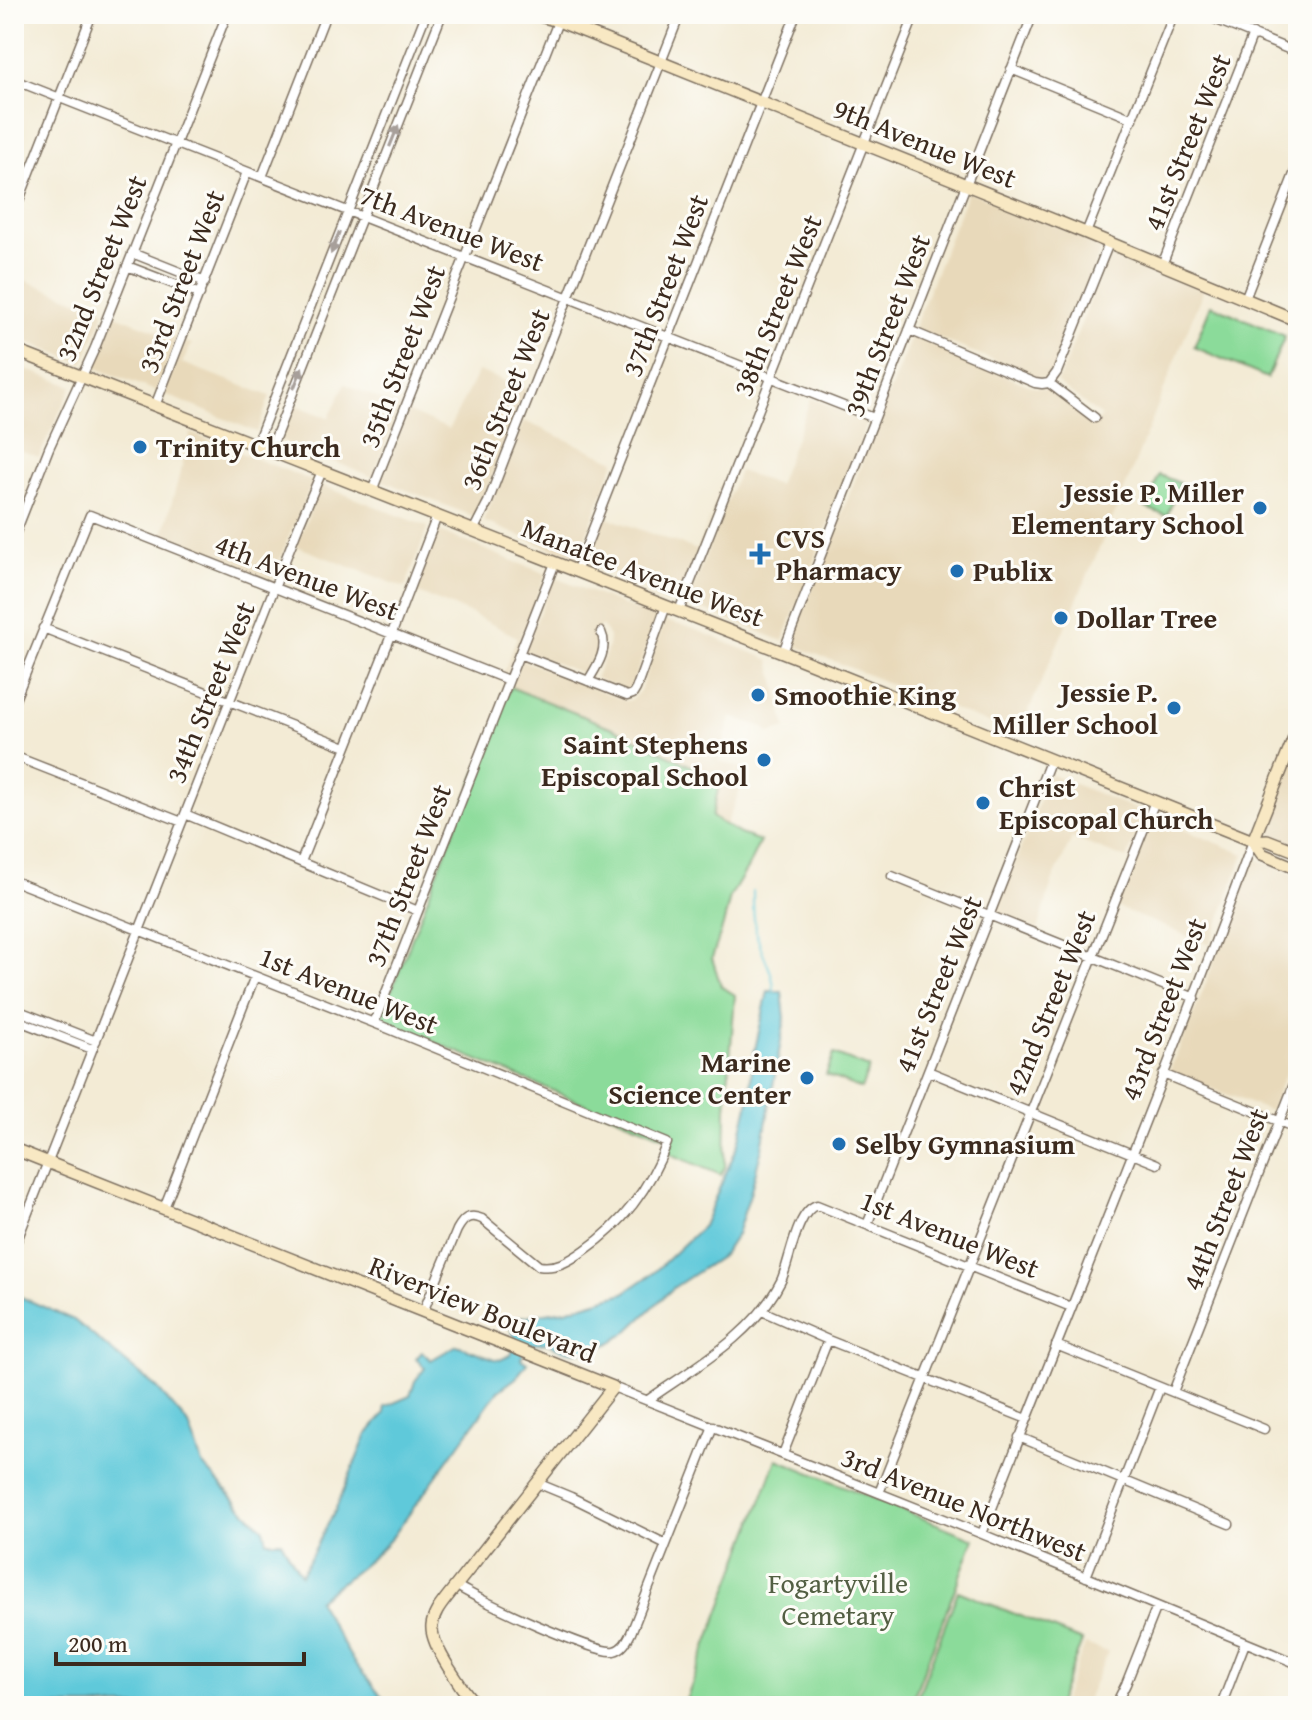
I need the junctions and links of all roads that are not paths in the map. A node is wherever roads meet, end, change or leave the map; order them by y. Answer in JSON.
{"nodes":[{"id":1,"x":92,"y":14,"type":"edge"},
{"id":2,"x":227,"y":14,"type":"edge"},
{"id":3,"x":326,"y":14,"type":"edge"},
{"id":4,"x":426,"y":14,"type":"edge"},
{"id":5,"x":442,"y":14,"type":"edge"},
{"id":6,"x":533,"y":14,"type":"edge"},
{"id":7,"x":680,"y":14,"type":"edge"},
{"id":8,"x":796,"y":14,"type":"edge"},
{"id":9,"x":915,"y":14,"type":"edge"},
{"id":10,"x":1033,"y":14,"type":"edge"},
{"id":11,"x":1174,"y":14,"type":"edge"},
{"id":12,"x":1202,"y":14,"type":"edge"},
{"id":13,"x":560,"y":18,"type":"edge"},
{"id":14,"x":1298,"y":28,"type":"edge"},
{"id":15,"x":1253,"y":34,"type":"junction"},
{"id":16,"x":1294,"y":51,"type":"edge"},
{"id":17,"x":662,"y":62,"type":"junction"},
{"id":18,"x":1011,"y":69,"type":"junction"},
{"id":19,"x":14,"y":80,"type":"edge"},
{"id":20,"x":59,"y":97,"type":"junction"},
{"id":21,"x":761,"y":102,"type":"junction"},
{"id":22,"x":1133,"y":119,"type":"junction"},
{"id":23,"x":175,"y":143,"type":"junction"},
{"id":24,"x":864,"y":144,"type":"junction"},
{"id":25,"x":1298,"y":164,"type":"edge"},
{"id":26,"x":247,"y":172,"type":"junction"},
{"id":27,"x":262,"y":177,"type":"junction"},
{"id":28,"x":965,"y":185,"type":"junction"},
{"id":29,"x":348,"y":211,"type":"junction"},
{"id":30,"x":14,"y":213,"type":"edge"},
{"id":31,"x":362,"y":217,"type":"junction"},
{"id":32,"x":1086,"y":233,"type":"junction"},
{"id":33,"x":1109,"y":243,"type":"junction"},
{"id":34,"x":132,"y":253,"type":"junction"},
{"id":35,"x":465,"y":255,"type":"junction"},
{"id":36,"x":1162,"y":265,"type":"junction"},
{"id":37,"x":127,"y":266,"type":"junction"},
{"id":38,"x":205,"y":282,"type":"junction"},
{"id":39,"x":200,"y":294,"type":"junction"},
{"id":40,"x":570,"y":296,"type":"junction"},
{"id":41,"x":1245,"y":299,"type":"junction"},
{"id":42,"x":1298,"y":321,"type":"edge"},
{"id":43,"x":909,"y":330,"type":"junction"},
{"id":44,"x":669,"y":336,"type":"junction"},
{"id":45,"x":14,"y":350,"type":"edge"},
{"id":46,"x":81,"y":376,"type":"junction"},
{"id":47,"x":772,"y":377,"type":"junction"},
{"id":48,"x":1049,"y":383,"type":"junction"},
{"id":49,"x":155,"y":406,"type":"junction"},
{"id":50,"x":874,"y":418,"type":"junction"},
{"id":51,"x":1095,"y":418,"type":"dead end"},
{"id":52,"x":256,"y":445,"type":"junction"},
{"id":53,"x":270,"y":451,"type":"junction"},
{"id":54,"x":322,"y":471,"type":"junction"},
{"id":55,"x":372,"y":491,"type":"junction"},
{"id":56,"x":437,"y":516,"type":"junction"},
{"id":57,"x":473,"y":531,"type":"junction"},
{"id":58,"x":14,"y":537,"type":"edge"},
{"id":59,"x":555,"y":563,"type":"junction"},
{"id":60,"x":576,"y":572,"type":"junction"},
{"id":61,"x":275,"y":587,"type":"junction"},
{"id":62,"x":666,"y":606,"type":"junction"},
{"id":63,"x":679,"y":611,"type":"junction"},
{"id":64,"x":43,"y":628,"type":"junction"},
{"id":65,"x":601,"y":632,"type":"dead end"},
{"id":66,"x":392,"y":633,"type":"junction"},
{"id":67,"x":783,"y":652,"type":"junction"},
{"id":68,"x":519,"y":654,"type":"junction"},
{"id":69,"x":508,"y":680,"type":"junction"},
{"id":70,"x":588,"y":681,"type":"junction"},
{"id":71,"x":230,"y":701,"type":"junction"},
{"id":72,"x":14,"y":702,"type":"edge"},
{"id":73,"x":1298,"y":728,"type":"edge"},
{"id":74,"x":346,"y":747,"type":"junction"},
{"id":75,"x":14,"y":756,"type":"edge"},
{"id":76,"x":1051,"y":759,"type":"junction"},
{"id":77,"x":1155,"y":801,"type":"junction"},
{"id":78,"x":184,"y":818,"type":"junction"},
{"id":79,"x":1253,"y":841,"type":"junction"},
{"id":80,"x":1298,"y":852,"type":"edge"},
{"id":81,"x":301,"y":862,"type":"junction"},
{"id":82,"x":1298,"y":869,"type":"edge"},
{"id":83,"x":892,"y":876,"type":"dead end"},
{"id":84,"x":14,"y":881,"type":"edge"},
{"id":85,"x":418,"y":911,"type":"junction"},
{"id":86,"x":989,"y":916,"type":"junction"},
{"id":87,"x":139,"y":930,"type":"junction"},
{"id":88,"x":1092,"y":957,"type":"junction"},
{"id":89,"x":255,"y":976,"type":"junction"},
{"id":90,"x":1195,"y":998,"type":"junction"},
{"id":91,"x":14,"y":1009,"type":"edge"},
{"id":92,"x":14,"y":1019,"type":"edge"},
{"id":93,"x":374,"y":1023,"type":"junction"},
{"id":94,"x":94,"y":1045,"type":"junction"},
{"id":95,"x":928,"y":1071,"type":"junction"},
{"id":96,"x":1163,"y":1074,"type":"junction"},
{"id":97,"x":1298,"y":1074,"type":"edge"},
{"id":98,"x":1030,"y":1112,"type":"junction"},
{"id":99,"x":1279,"y":1122,"type":"junction"},
{"id":100,"x":1298,"y":1129,"type":"edge"},
{"id":101,"x":14,"y":1149,"type":"edge"},
{"id":102,"x":1132,"y":1154,"type":"junction"},
{"id":103,"x":47,"y":1162,"type":"junction"},
{"id":104,"x":1157,"y":1164,"type":"dead end"},
{"id":105,"x":164,"y":1208,"type":"junction"},
{"id":106,"x":867,"y":1225,"type":"junction"},
{"id":107,"x":14,"y":1248,"type":"edge"},
{"id":108,"x":970,"y":1266,"type":"junction"},
{"id":109,"x":1071,"y":1307,"type":"junction"},
{"id":110,"x":762,"y":1311,"type":"junction"},
{"id":111,"x":423,"y":1312,"type":"junction"},
{"id":112,"x":828,"y":1340,"type":"junction"},
{"id":113,"x":1056,"y":1345,"type":"junction"},
{"id":114,"x":925,"y":1379,"type":"junction"},
{"id":115,"x":613,"y":1387,"type":"junction"},
{"id":116,"x":1160,"y":1387,"type":"junction"},
{"id":117,"x":1173,"y":1392,"type":"junction"},
{"id":118,"x":648,"y":1400,"type":"junction"},
{"id":119,"x":1027,"y":1419,"type":"junction"},
{"id":120,"x":713,"y":1426,"type":"junction"},
{"id":121,"x":1264,"y":1429,"type":"dead end"},
{"id":122,"x":1019,"y":1437,"type":"junction"},
{"id":123,"x":783,"y":1454,"type":"junction"},
{"id":124,"x":1124,"y":1480,"type":"junction"},
{"id":125,"x":537,"y":1483,"type":"junction"},
{"id":126,"x":879,"y":1493,"type":"junction"},
{"id":127,"x":1229,"y":1524,"type":"dead end"},
{"id":128,"x":982,"y":1534,"type":"junction"},
{"id":129,"x":666,"y":1544,"type":"junction"},
{"id":130,"x":1086,"y":1577,"type":"junction"},
{"id":131,"x":456,"y":1585,"type":"junction"},
{"id":132,"x":1157,"y":1606,"type":"junction"},
{"id":133,"x":1245,"y":1643,"type":"junction"},
{"id":134,"x":1298,"y":1664,"type":"edge"},
{"id":135,"x":476,"y":1706,"type":"edge"},
{"id":136,"x":1115,"y":1706,"type":"edge"},
{"id":137,"x":1221,"y":1706,"type":"edge"}],
"edges":[{"from":1,"to":20,"type":"street"},
{"from":2,"to":23,"type":"street","name":"32nd Street West"},
{"from":3,"to":27,"type":"street","name":"33rd Street West"},
{"from":4,"to":29,"type":"street"},
{"from":31,"to":5,"type":"street","one_way":true},
{"from":6,"to":13,"type":"street","name":"9th Avenue West"},
{"from":7,"to":17,"type":"street","name":"36th Street West"},
{"from":8,"to":21,"type":"street","name":"37th Street West"},
{"from":9,"to":24,"type":"street","name":"38th Street West"},
{"from":10,"to":18,"type":"street","name":"39th Street West"},
{"from":11,"to":22,"type":"street"},
{"from":12,"to":15,"type":"street"},
{"from":13,"to":17,"type":"street","name":"9th Avenue West"},
{"from":13,"to":35,"type":"street","name":"35th Street West"},
{"from":14,"to":16,"type":"street"},
{"from":15,"to":16,"type":"street"},
{"from":15,"to":36,"type":"street","name":"41st Street West"},
{"from":17,"to":21,"type":"street","name":"9th Avenue West"},
{"from":17,"to":40,"type":"street","name":"36th Street West"},
{"from":18,"to":22,"type":"street"},
{"from":18,"to":28,"type":"street","name":"39th Street West"},
{"from":19,"to":20,"type":"street","name":"7th Avenue West"},
{"from":20,"to":23,"type":"street","name":"7th Avenue West"},
{"from":20,"to":30,"type":"street"},
{"from":21,"to":24,"type":"street","name":"9th Avenue West"},
{"from":21,"to":44,"type":"street","name":"37th Street West"},
{"from":22,"to":32,"type":"street"},
{"from":23,"to":26,"type":"street","name":"7th Avenue West"},
{"from":23,"to":34,"type":"street","name":"32nd Street West"},
{"from":24,"to":28,"type":"street","name":"9th Avenue West"},
{"from":24,"to":47,"type":"street","name":"38th Street West"},
{"from":25,"to":41,"type":"street"},
{"from":26,"to":27,"type":"street","name":"7th Avenue West"},
{"from":26,"to":38,"type":"street","name":"33rd Street West"},
{"from":27,"to":29,"type":"street","name":"7th Avenue West"},
{"from":28,"to":32,"type":"street","name":"9th Avenue West"},
{"from":28,"to":43,"type":"street","name":"39th Street West"},
{"from":29,"to":31,"type":"street","name":"7th Avenue West"},
{"from":29,"to":52,"type":"street","one_way":true},
{"from":31,"to":35,"type":"street","name":"7th Avenue West"},
{"from":53,"to":31,"type":"street","one_way":true},
{"from":32,"to":33,"type":"street","name":"9th Avenue West"},
{"from":33,"to":36,"type":"street","name":"9th Avenue West"},
{"from":33,"to":48,"type":"street"},
{"from":34,"to":37,"type":"street","name":"32nd Street West"},
{"from":34,"to":38,"type":"street"},
{"from":35,"to":40,"type":"street","name":"7th Avenue West"},
{"from":35,"to":55,"type":"street","name":"35th Street West"},
{"from":36,"to":41,"type":"street","name":"9th Avenue West"},
{"from":37,"to":39,"type":"street"},
{"from":37,"to":46,"type":"street","name":"32nd Street West"},
{"from":38,"to":39,"type":"street","name":"33rd Street West"},
{"from":39,"to":49,"type":"street","name":"33rd Street West"},
{"from":40,"to":44,"type":"street","name":"7th Avenue West"},
{"from":40,"to":57,"type":"street","name":"36th Street West"},
{"from":41,"to":42,"type":"street","name":"9th Avenue West"},
{"from":43,"to":48,"type":"street"},
{"from":43,"to":50,"type":"street","name":"39th Street West"},
{"from":44,"to":47,"type":"street","name":"7th Avenue West"},
{"from":44,"to":60,"type":"street","name":"37th Street West"},
{"from":45,"to":46,"type":"street","name":"Manatee Avenue West"},
{"from":46,"to":49,"type":"street","name":"Manatee Avenue West"},
{"from":46,"to":58,"type":"street","name":"32nd Street West"},
{"from":47,"to":50,"type":"street","name":"7th Avenue West"},
{"from":47,"to":63,"type":"street","name":"38th Street West"},
{"from":48,"to":51,"type":"street"},
{"from":49,"to":52,"type":"street","name":"Manatee Avenue West"},
{"from":50,"to":67,"type":"street","name":"39th Street West"},
{"from":52,"to":53,"type":"street","name":"Manatee Avenue West"},
{"from":53,"to":54,"type":"street","name":"Manatee Avenue West"},
{"from":54,"to":55,"type":"street","name":"Manatee Avenue West"},
{"from":54,"to":61,"type":"street","name":"34th Street West"},
{"from":55,"to":56,"type":"street","name":"Manatee Avenue West"},
{"from":56,"to":57,"type":"street","name":"Manatee Avenue West"},
{"from":56,"to":66,"type":"street","name":"36th Street West"},
{"from":57,"to":59,"type":"street","name":"Manatee Avenue West"},
{"from":59,"to":60,"type":"street","name":"Manatee Avenue West"},
{"from":59,"to":68,"type":"street","name":"37th Street West"},
{"from":60,"to":62,"type":"street","name":"Manatee Avenue West"},
{"from":61,"to":64,"type":"street","name":"4th Avenue West"},
{"from":61,"to":66,"type":"street","name":"4th Avenue West"},
{"from":61,"to":71,"type":"street","name":"34th Street West"},
{"from":62,"to":63,"type":"street","name":"Manatee Avenue West"},
{"from":62,"to":70,"type":"street"},
{"from":63,"to":67,"type":"street","name":"Manatee Avenue West"},
{"from":64,"to":71,"type":"street"},
{"from":64,"to":72,"type":"street"},
{"from":65,"to":70,"type":"street"},
{"from":66,"to":69,"type":"street","name":"4th Avenue West"},
{"from":66,"to":74,"type":"street","name":"36th Street West"},
{"from":67,"to":76,"type":"street","name":"Manatee Avenue West"},
{"from":68,"to":69,"type":"street","name":"37th Street West"},
{"from":68,"to":70,"type":"street"},
{"from":69,"to":85,"type":"street","name":"37th Street West"},
{"from":71,"to":74,"type":"street"},
{"from":71,"to":78,"type":"street","name":"34th Street West"},
{"from":73,"to":79,"type":"street","name":"43rd Street West"},
{"from":74,"to":81,"type":"street","name":"36th Street West"},
{"from":75,"to":78,"type":"street"},
{"from":76,"to":77,"type":"street","name":"Manatee Avenue West"},
{"from":76,"to":86,"type":"street","name":"41st Street West"},
{"from":77,"to":79,"type":"street","name":"Manatee Avenue West"},
{"from":77,"to":88,"type":"street","name":"42nd Street West"},
{"from":78,"to":81,"type":"street"},
{"from":78,"to":87,"type":"street","name":"34th Street West"},
{"from":79,"to":80,"type":"street","name":"Manatee Avenue West"},
{"from":79,"to":82,"type":"street","name":"Manatee Avenue West"},
{"from":79,"to":90,"type":"street","name":"43rd Street West"},
{"from":81,"to":85,"type":"street"},
{"from":83,"to":86,"type":"street"},
{"from":84,"to":87,"type":"street","name":"1st Avenue West"},
{"from":85,"to":93,"type":"street","name":"37th Street West"},
{"from":86,"to":88,"type":"street"},
{"from":86,"to":95,"type":"street","name":"41st Street West"},
{"from":87,"to":89,"type":"street","name":"1st Avenue West"},
{"from":87,"to":94,"type":"street","name":"34th Street West"},
{"from":88,"to":90,"type":"street"},
{"from":88,"to":98,"type":"street","name":"42nd Street West"},
{"from":89,"to":93,"type":"street","name":"1st Avenue West"},
{"from":89,"to":105,"type":"street"},
{"from":90,"to":96,"type":"street","name":"43rd Street West"},
{"from":91,"to":94,"type":"street"},
{"from":92,"to":94,"type":"street"},
{"from":93,"to":111,"type":"street","name":"1st Avenue West"},
{"from":94,"to":103,"type":"street","name":"34th Street West"},
{"from":95,"to":98,"type":"street"},
{"from":95,"to":106,"type":"street","name":"41st Street West"},
{"from":96,"to":99,"type":"street"},
{"from":96,"to":102,"type":"street","name":"43rd Street West"},
{"from":97,"to":99,"type":"street","name":"44th Street West"},
{"from":98,"to":102,"type":"street"},
{"from":98,"to":108,"type":"street","name":"42nd Street West"},
{"from":99,"to":100,"type":"street"},
{"from":99,"to":117,"type":"street","name":"44th Street West"},
{"from":101,"to":103,"type":"street","name":"Riverview Boulevard"},
{"from":102,"to":104,"type":"street"},
{"from":102,"to":109,"type":"street","name":"43rd Street West"},
{"from":103,"to":105,"type":"street","name":"Riverview Boulevard"},
{"from":103,"to":107,"type":"street","name":"34th Street West"},
{"from":105,"to":111,"type":"street","name":"Riverview Boulevard"},
{"from":106,"to":108,"type":"street","name":"1st Avenue West"},
{"from":106,"to":110,"type":"street","name":"1st Avenue West"},
{"from":108,"to":109,"type":"street","name":"1st Avenue West"},
{"from":108,"to":114,"type":"street","name":"42nd Street West"},
{"from":109,"to":113,"type":"street","name":"43rd Street West"},
{"from":110,"to":112,"type":"street"},
{"from":110,"to":118,"type":"street"},
{"from":111,"to":115,"type":"street","name":"Riverview Boulevard"},
{"from":112,"to":114,"type":"street"},
{"from":112,"to":123,"type":"street"},
{"from":113,"to":116,"type":"street"},
{"from":113,"to":119,"type":"street","name":"43rd Street West"},
{"from":114,"to":119,"type":"street"},
{"from":114,"to":126,"type":"street","name":"42nd Street West"},
{"from":115,"to":118,"type":"street","name":"3rd Avenue Northwest"},
{"from":115,"to":125,"type":"street","name":"Riverview Boulevard"},
{"from":116,"to":117,"type":"street"},
{"from":116,"to":124,"type":"street"},
{"from":117,"to":121,"type":"street"},
{"from":118,"to":120,"type":"street","name":"3rd Avenue Northwest"},
{"from":119,"to":122,"type":"street","name":"43rd Street West"},
{"from":120,"to":123,"type":"street","name":"3rd Avenue Northwest"},
{"from":120,"to":129,"type":"street"},
{"from":122,"to":124,"type":"street"},
{"from":122,"to":128,"type":"street","name":"43rd Street West"},
{"from":123,"to":126,"type":"street","name":"3rd Avenue Northwest"},
{"from":124,"to":127,"type":"street"},
{"from":124,"to":130,"type":"street"},
{"from":125,"to":129,"type":"street"},
{"from":125,"to":131,"type":"street","name":"Riverview Boulevard"},
{"from":126,"to":128,"type":"street","name":"3rd Avenue Northwest"},
{"from":128,"to":130,"type":"street","name":"3rd Avenue Northwest"},
{"from":129,"to":131,"type":"street"},
{"from":130,"to":132,"type":"street","name":"3rd Avenue Northwest"},
{"from":131,"to":135,"type":"street","name":"Riverview Boulevard"},
{"from":132,"to":133,"type":"street","name":"3rd Avenue Northwest"},
{"from":132,"to":136,"type":"street"},
{"from":133,"to":134,"type":"street","name":"3rd Avenue Northwest"},
{"from":133,"to":137,"type":"street"}]}
